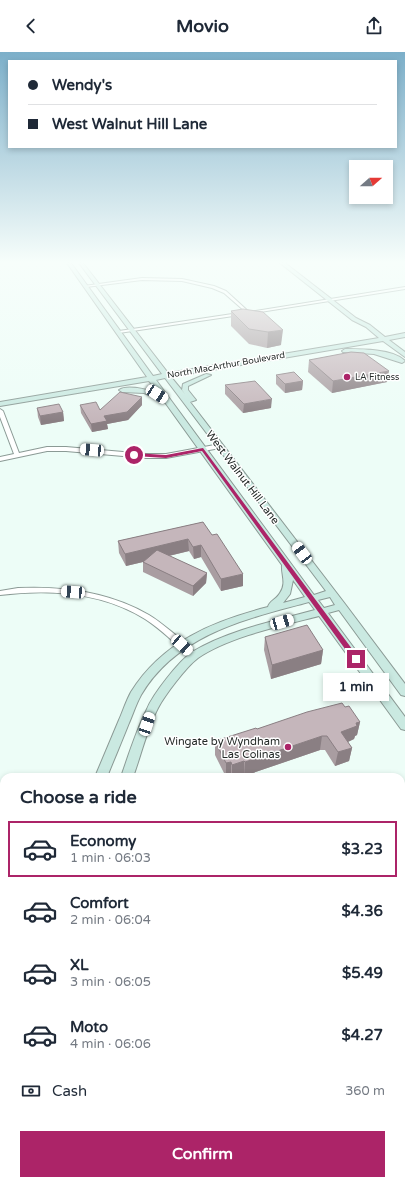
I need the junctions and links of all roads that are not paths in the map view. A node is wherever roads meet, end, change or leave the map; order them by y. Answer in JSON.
{"nodes":[{"id":1,"x":107,"y":316,"type":"edge"},
{"id":2,"x":120,"y":316,"type":"edge"},
{"id":3,"x":228,"y":316,"type":"edge"},
{"id":4,"x":350,"y":316,"type":"edge"},
{"id":5,"x":354,"y":319,"type":"junction"},
{"id":6,"x":368,"y":326,"type":"junction"},
{"id":7,"x":131,"y":330,"type":"junction"},
{"id":8,"x":119,"y":332,"type":"junction"},
{"id":9,"x":361,"y":332,"type":"junction"},
{"id":10,"x":405,"y":333,"type":"edge"},
{"id":11,"x":375,"y":340,"type":"junction"},
{"id":12,"x":405,"y":341,"type":"edge"},
{"id":13,"x":382,"y":342,"type":"junction"},
{"id":14,"x":390,"y":343,"type":"junction"},
{"id":15,"x":346,"y":348,"type":"junction"},
{"id":16,"x":139,"y":360,"type":"junction"},
{"id":17,"x":404,"y":360,"type":"edge"},
{"id":18,"x":157,"y":362,"type":"junction"},
{"id":19,"x":203,"y":369,"type":"junction"},
{"id":20,"x":208,"y":375,"type":"junction"},
{"id":21,"x":168,"y":379,"type":"junction"},
{"id":22,"x":154,"y":382,"type":"junction"},
{"id":23,"x":121,"y":387,"type":"junction"},
{"id":24,"x":169,"y":402,"type":"junction"},
{"id":25,"x":0,"y":404,"type":"edge"},
{"id":26,"x":0,"y":411,"type":"edge"},
{"id":27,"x":203,"y":424,"type":"junction"},
{"id":28,"x":220,"y":446,"type":"junction"},
{"id":29,"x":203,"y":449,"type":"junction"},
{"id":30,"x":17,"y":454,"type":"junction"},
{"id":31,"x":0,"y":459,"type":"edge"},
{"id":32,"x":284,"y":560,"type":"junction"},
{"id":33,"x":0,"y":593,"type":"edge"},
{"id":34,"x":332,"y":593,"type":"junction"},
{"id":35,"x":312,"y":598,"type":"junction"},
{"id":36,"x":342,"y":606,"type":"junction"},
{"id":37,"x":261,"y":612,"type":"junction"},
{"id":38,"x":322,"y":612,"type":"junction"},
{"id":39,"x":182,"y":645,"type":"junction"},
{"id":40,"x":194,"y":656,"type":"junction"},
{"id":41,"x":405,"y":692,"type":"edge"},
{"id":42,"x":405,"y":726,"type":"edge"},
{"id":43,"x":103,"y":773,"type":"edge"},
{"id":44,"x":128,"y":773,"type":"edge"}],
"edges":[{"from":1,"to":8,"type":"main road","name":"West Walnut Hill Lane"},
{"from":2,"to":7,"type":"main road","name":"West Walnut Hill Lane"},
{"from":3,"to":7,"type":"street"},
{"from":4,"to":5,"type":"main road"},
{"from":5,"to":6,"type":"main road"},
{"from":5,"to":9,"type":"main road"},
{"from":6,"to":10,"type":"main road"},
{"from":6,"to":13,"type":"main road"},
{"from":7,"to":8,"type":"street"},
{"from":7,"to":18,"type":"main road","name":"West Walnut Hill Lane"},
{"from":8,"to":16,"type":"main road","name":"West Walnut Hill Lane"},
{"from":9,"to":11,"type":"main road"},
{"from":9,"to":15,"type":"main road"},
{"from":10,"to":13,"type":"main road","name":"North MacArthur Boulevard"},
{"from":11,"to":13,"type":"main road"},
{"from":11,"to":15,"type":"main road","name":"North MacArthur Boulevard"},
{"from":12,"to":14,"type":"main road","name":"North MacArthur Boulevard"},
{"from":13,"to":14,"type":"main road","name":"North MacArthur Boulevard"},
{"from":13,"to":15,"type":"main road","name":"North MacArthur Boulevard"},
{"from":13,"to":17,"type":"main road"},
{"from":14,"to":17,"type":"main road"},
{"from":15,"to":17,"type":"main road"},
{"from":15,"to":19,"type":"main road","name":"North MacArthur Boulevard"},
{"from":15,"to":20,"type":"main road","name":"North MacArthur Boulevard"},
{"from":16,"to":22,"type":"main road","name":"West Walnut Hill Lane"},
{"from":16,"to":23,"type":"main road"},
{"from":18,"to":19,"type":"main road"},
{"from":18,"to":21,"type":"main road","name":"West Walnut Hill Lane"},
{"from":19,"to":21,"type":"main road","name":"North MacArthur Boulevard"},
{"from":20,"to":21,"type":"main road","name":"North MacArthur Boulevard"},
{"from":20,"to":27,"type":"main road"},
{"from":21,"to":22,"type":"main road","name":"North MacArthur Boulevard"},
{"from":21,"to":27,"type":"main road","name":"West Walnut Hill Lane"},
{"from":22,"to":23,"type":"main road","name":"North MacArthur Boulevard"},
{"from":22,"to":24,"type":"main road","name":"West Walnut Hill Lane"},
{"from":23,"to":24,"type":"main road"},
{"from":23,"to":25,"type":"main road","name":"North MacArthur Boulevard"},
{"from":23,"to":26,"type":"main road","name":"North MacArthur Boulevard"},
{"from":24,"to":29,"type":"main road","name":"West Walnut Hill Lane"},
{"from":26,"to":30,"type":"street"},
{"from":27,"to":28,"type":"main road","name":"West Walnut Hill Lane"},
{"from":28,"to":29,"type":"street"},
{"from":28,"to":34,"type":"main road","name":"West Walnut Hill Lane"},
{"from":29,"to":30,"type":"street"},
{"from":29,"to":32,"type":"main road","name":"West Walnut Hill Lane"},
{"from":30,"to":31,"type":"street"},
{"from":32,"to":35,"type":"main road","name":"West Walnut Hill Lane"},
{"from":32,"to":37,"type":"main road"},
{"from":33,"to":39,"type":"street"},
{"from":34,"to":35,"type":"main road"},
{"from":34,"to":36,"type":"main road","name":"West Walnut Hill Lane"},
{"from":35,"to":37,"type":"main road"},
{"from":35,"to":38,"type":"main road","name":"West Walnut Hill Lane"},
{"from":36,"to":38,"type":"main road"},
{"from":36,"to":41,"type":"main road","name":"West Walnut Hill Lane"},
{"from":37,"to":39,"type":"main road"},
{"from":38,"to":40,"type":"main road"},
{"from":38,"to":42,"type":"main road","name":"West Walnut Hill Lane"},
{"from":39,"to":40,"type":"street"},
{"from":39,"to":43,"type":"main road"},
{"from":40,"to":44,"type":"main road"}]}
